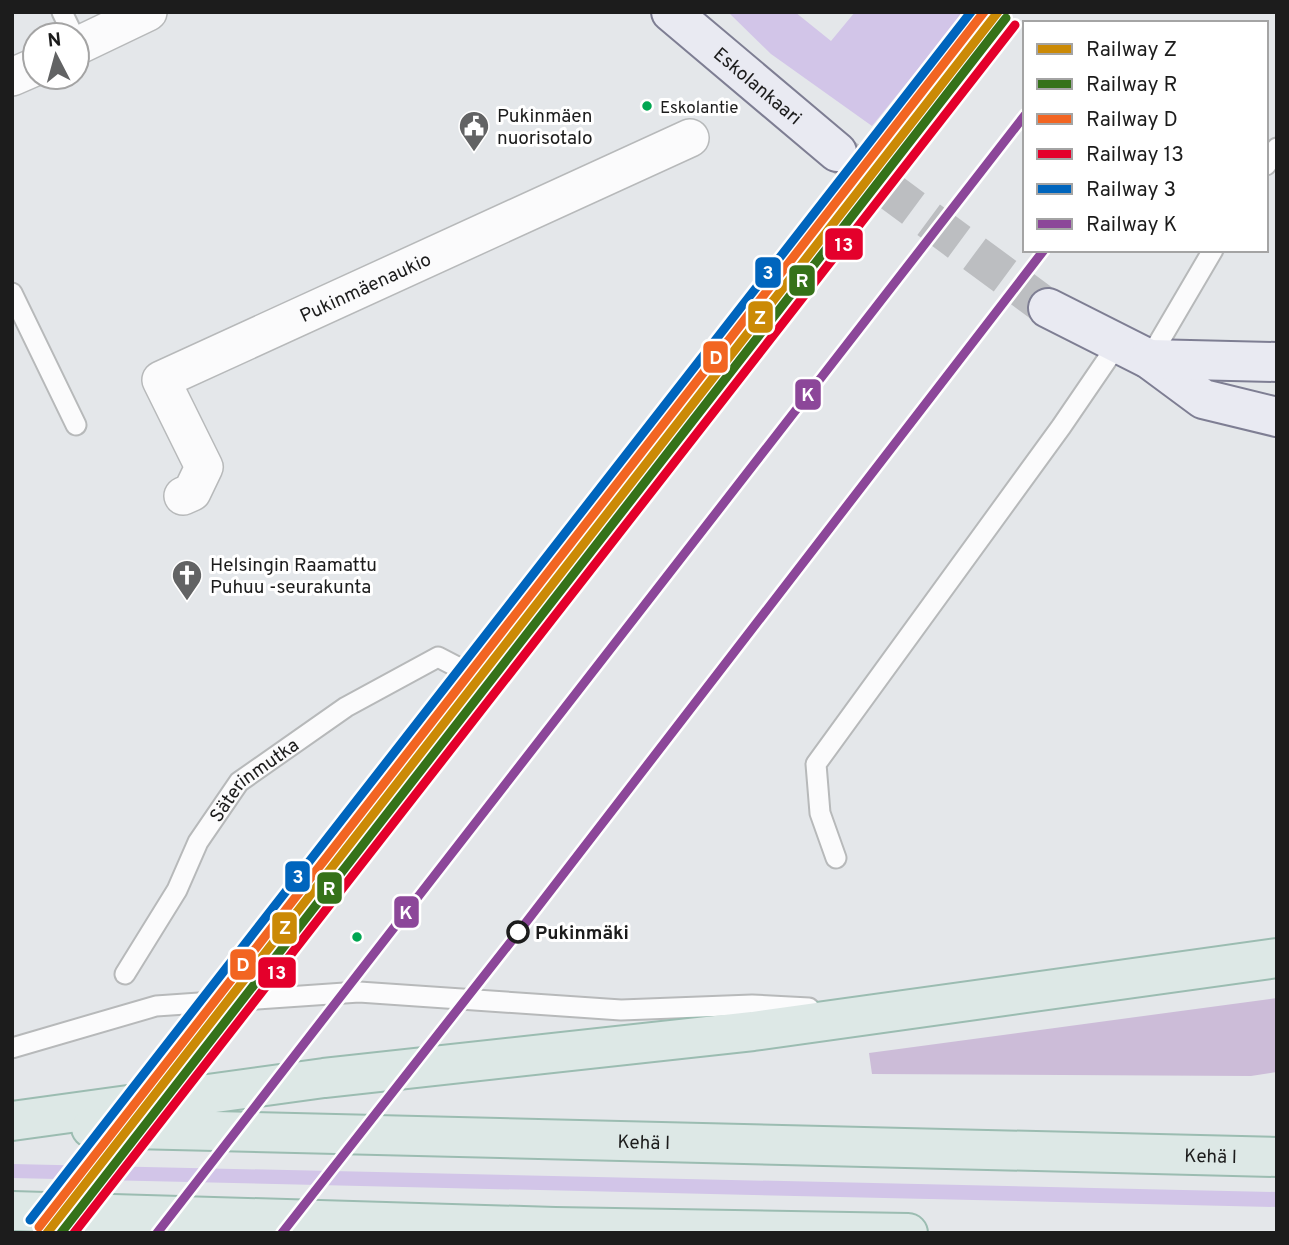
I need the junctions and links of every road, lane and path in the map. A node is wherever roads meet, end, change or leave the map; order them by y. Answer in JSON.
{"nodes":[{"id":1,"x":148,"y":12,"type":"edge"},
{"id":2,"x":676,"y":14,"type":"edge"},
{"id":3,"x":91,"y":38,"type":"edge"},
{"id":4,"x":690,"y":138,"type":"dead end"},
{"id":5,"x":837,"y":152,"type":"tunnel mouth"},
{"id":6,"x":1211,"y":252,"type":"edge"},
{"id":7,"x":12,"y":293,"type":"edge"},
{"id":8,"x":1048,"y":308,"type":"tunnel mouth"},
{"id":9,"x":1133,"y":352,"type":"junction"},
{"id":10,"x":1277,"y":362,"type":"edge"},
{"id":11,"x":1277,"y":417,"type":"edge"},
{"id":12,"x":76,"y":425,"type":"dead end"},
{"id":13,"x":183,"y":496,"type":"dead end"},
{"id":14,"x":458,"y":668,"type":"dead end"},
{"id":15,"x":836,"y":858,"type":"dead end"},
{"id":16,"x":1277,"y":958,"type":"edge"},
{"id":17,"x":125,"y":974,"type":"dead end"},
{"id":18,"x":883,"y":1012,"type":"junction"},
{"id":19,"x":12,"y":1048,"type":"edge"},
{"id":20,"x":12,"y":1123,"type":"edge"},
{"id":21,"x":1277,"y":1157,"type":"edge"},
{"id":22,"x":12,"y":1211,"type":"edge"},
{"id":23,"x":908,"y":1233,"type":"edge"}],
"edges":[{"from":1,"to":3,"type":"street"},
{"from":2,"to":5,"type":"street","name":"Eskolankaari"},
{"from":4,"to":13,"type":"street","name":"Pukinmäenaukio"},
{"from":6,"to":9,"type":"lane"},
{"from":7,"to":12,"type":"lane"},
{"from":8,"to":9,"type":"street"},
{"from":9,"to":10,"type":"street"},
{"from":9,"to":11,"type":"street"},
{"from":9,"to":15,"type":"lane"},
{"from":14,"to":17,"type":"lane","name":"Säterinmutka"},
{"from":16,"to":18,"type":"highway"},
{"from":18,"to":19,"type":"lane"},
{"from":18,"to":20,"type":"highway"},
{"from":20,"to":21,"type":"highway","name":"Kehä I"},
{"from":22,"to":23,"type":"highway"}]}
